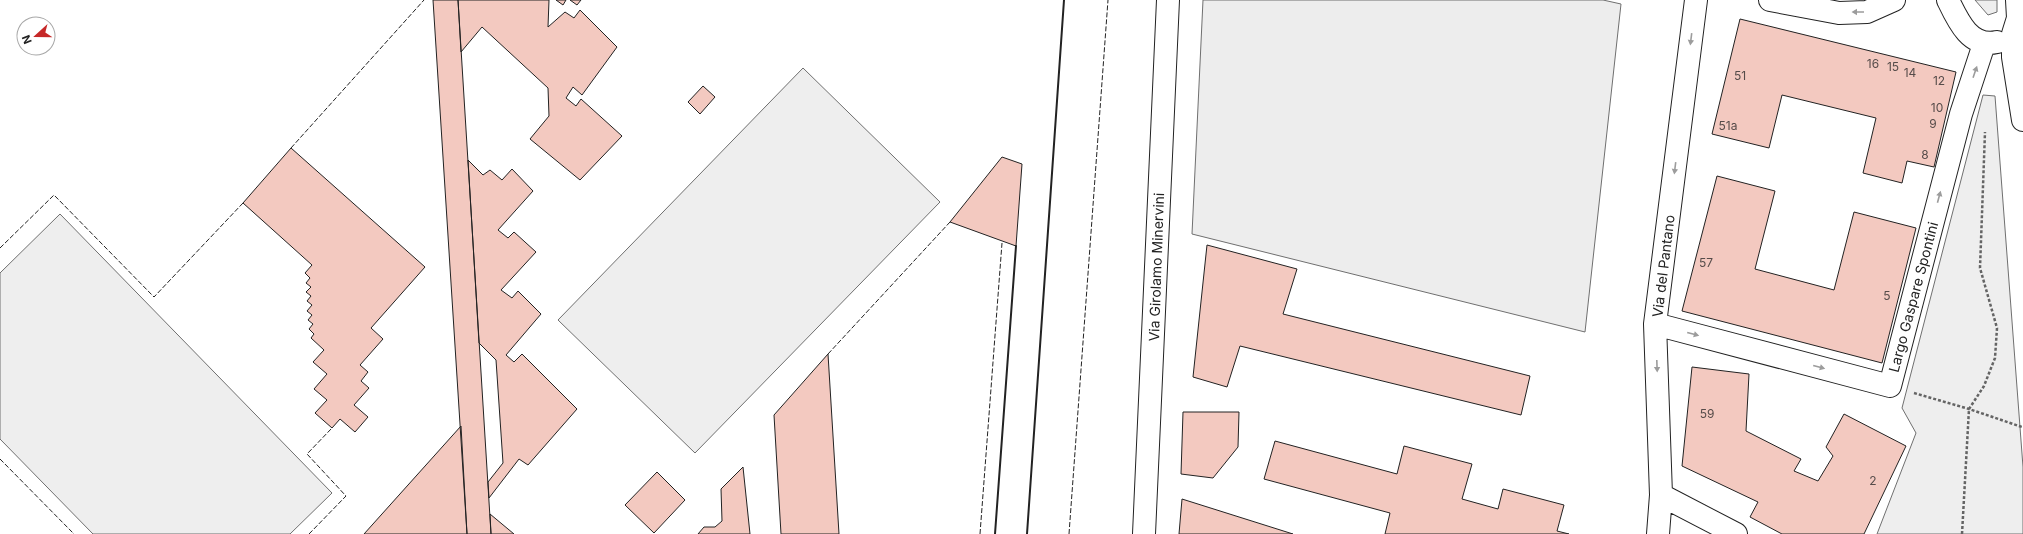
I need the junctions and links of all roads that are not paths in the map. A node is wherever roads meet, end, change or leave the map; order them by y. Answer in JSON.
{"nodes":[{"id":1,"x":1168,"y":0,"type":"edge"},
{"id":2,"x":1696,"y":0,"type":"edge"},
{"id":3,"x":1770,"y":0,"type":"edge"},
{"id":4,"x":1894,"y":0,"type":"edge"},
{"id":5,"x":1948,"y":0,"type":"edge"},
{"id":6,"x":2017,"y":0,"type":"edge"},
{"id":7,"x":2013,"y":34,"type":"junction"},
{"id":8,"x":1984,"y":44,"type":"junction"},
{"id":9,"x":2023,"y":120,"type":"edge"},
{"id":10,"x":1655,"y":324,"type":"junction"},
{"id":11,"x":1661,"y":495,"type":"junction"},
{"id":12,"x":1144,"y":534,"type":"edge"},
{"id":13,"x":1658,"y":534,"type":"edge"},
{"id":14,"x":1736,"y":534,"type":"edge"}],
"edges":[{"from":1,"to":12,"type":"street","name":"Via Girolamo Minervini"},
{"from":2,"to":10,"type":"street","name":"Via del Pantano","one_way":true},
{"from":4,"to":3,"type":"street","one_way":true},
{"from":5,"to":8,"type":"street"},
{"from":6,"to":7,"type":"street"},
{"from":7,"to":8,"type":"street"},
{"from":7,"to":9,"type":"street"},
{"from":10,"to":8,"type":"street","name":"Largo Gaspare Spontini","one_way":true},
{"from":10,"to":11,"type":"street","name":"Via del Pantano","one_way":true},
{"from":11,"to":13,"type":"street","name":"Via del Pantano"},
{"from":11,"to":14,"type":"street"}]}
